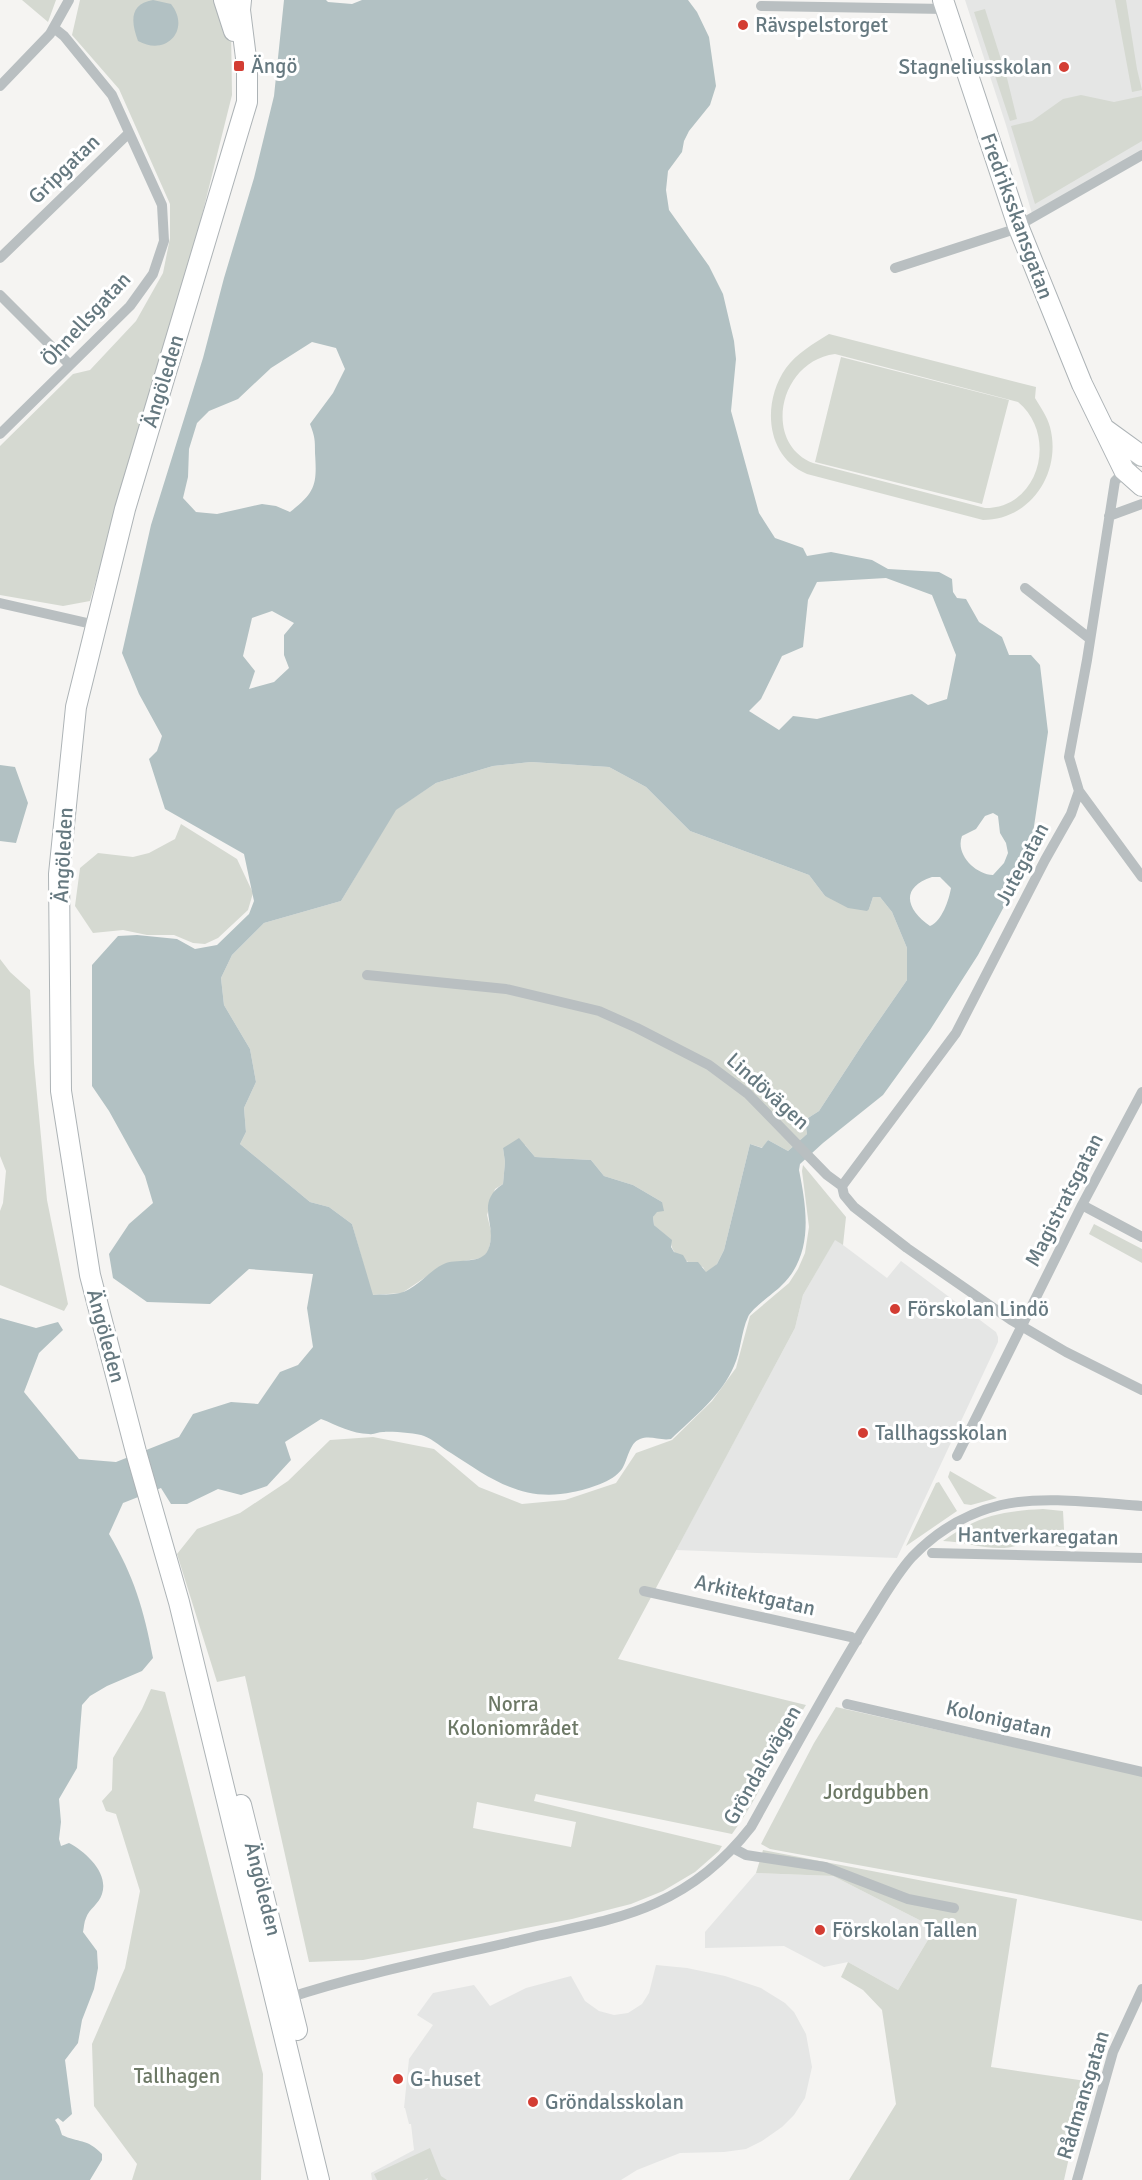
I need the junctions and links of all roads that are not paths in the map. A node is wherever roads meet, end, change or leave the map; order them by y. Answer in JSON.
{"nodes":[{"id":1,"x":69,"y":0,"type":"edge"},
{"id":2,"x":224,"y":0,"type":"edge"},
{"id":3,"x":242,"y":0,"type":"edge"},
{"id":4,"x":944,"y":5,"type":"edge"},
{"id":5,"x":761,"y":6,"type":"dead end"},
{"id":6,"x":54,"y":28,"type":"junction"},
{"id":7,"x":0,"y":86,"type":"edge"},
{"id":8,"x":241,"y":117,"type":"junction"},
{"id":9,"x":129,"y":133,"type":"junction"},
{"id":10,"x":1142,"y":155,"type":"edge"},
{"id":11,"x":1018,"y":226,"type":"junction"},
{"id":12,"x":0,"y":258,"type":"edge"},
{"id":13,"x":894,"y":268,"type":"dead end"},
{"id":14,"x":0,"y":295,"type":"edge"},
{"id":15,"x":70,"y":365,"type":"junction"},
{"id":16,"x":1104,"y":428,"type":"junction"},
{"id":17,"x":0,"y":434,"type":"edge"},
{"id":18,"x":1141,"y":456,"type":"edge"},
{"id":19,"x":1124,"y":470,"type":"junction"},
{"id":20,"x":1142,"y":486,"type":"edge"},
{"id":21,"x":1142,"y":504,"type":"edge"},
{"id":22,"x":1109,"y":516,"type":"junction"},
{"id":23,"x":1025,"y":588,"type":"dead end"},
{"id":24,"x":0,"y":603,"type":"edge"},
{"id":25,"x":96,"y":625,"type":"junction"},
{"id":26,"x":1089,"y":638,"type":"junction"},
{"id":27,"x":1079,"y":791,"type":"junction"},
{"id":28,"x":1142,"y":877,"type":"edge"},
{"id":29,"x":367,"y":975,"type":"dead end"},
{"id":30,"x":1140,"y":1098,"type":"edge"},
{"id":31,"x":842,"y":1186,"type":"junction"},
{"id":32,"x":1082,"y":1205,"type":"junction"},
{"id":33,"x":1142,"y":1237,"type":"edge"},
{"id":34,"x":1022,"y":1327,"type":"junction"},
{"id":35,"x":1142,"y":1390,"type":"edge"},
{"id":36,"x":957,"y":1456,"type":"dead end"},
{"id":37,"x":1142,"y":1506,"type":"edge"},
{"id":38,"x":932,"y":1553,"type":"dead end"},
{"id":39,"x":1142,"y":1558,"type":"edge"},
{"id":40,"x":644,"y":1591,"type":"dead end"},
{"id":41,"x":857,"y":1641,"type":"junction"},
{"id":42,"x":847,"y":1704,"type":"dead end"},
{"id":43,"x":1142,"y":1772,"type":"edge"},
{"id":44,"x":733,"y":1848,"type":"junction"},
{"id":45,"x":954,"y":1908,"type":"dead end"},
{"id":46,"x":1142,"y":1989,"type":"edge"},
{"id":47,"x":284,"y":2000,"type":"junction"},
{"id":48,"x":1137,"y":2011,"type":"edge"},
{"id":49,"x":319,"y":2180,"type":"edge"},
{"id":50,"x":329,"y":2180,"type":"edge"},
{"id":51,"x":1077,"y":2180,"type":"edge"}],
"edges":[{"from":1,"to":6,"type":"street"},
{"from":2,"to":8,"type":"main road","name":"Ängöleden"},
{"from":3,"to":8,"type":"main road","name":"Ängöleden"},
{"from":4,"to":5,"type":"street"},
{"from":4,"to":11,"type":"main road","name":"Fredriksskansgatan"},
{"from":6,"to":7,"type":"street"},
{"from":6,"to":9,"type":"street","name":"Öhnellsgatan"},
{"from":8,"to":25,"type":"main road","name":"Ängöleden"},
{"from":9,"to":12,"type":"street","name":"Gripgatan"},
{"from":9,"to":15,"type":"street","name":"Öhnellsgatan"},
{"from":10,"to":11,"type":"street"},
{"from":11,"to":13,"type":"street"},
{"from":11,"to":16,"type":"main road","name":"Fredriksskansgatan"},
{"from":14,"to":15,"type":"street"},
{"from":15,"to":17,"type":"street","name":"Öhnellsgatan"},
{"from":16,"to":18,"type":"main road"},
{"from":16,"to":19,"type":"main road","name":"Fredriksskansgatan"},
{"from":18,"to":19,"type":"street"},
{"from":19,"to":20,"type":"main road"},
{"from":19,"to":22,"type":"street"},
{"from":21,"to":22,"type":"street"},
{"from":22,"to":26,"type":"street"},
{"from":23,"to":26,"type":"street"},
{"from":24,"to":25,"type":"street"},
{"from":25,"to":47,"type":"main road","name":"Ängöleden"},
{"from":26,"to":27,"type":"street"},
{"from":27,"to":28,"type":"street"},
{"from":27,"to":31,"type":"street","name":"Jutegatan"},
{"from":29,"to":31,"type":"street","name":"Lindövägen"},
{"from":30,"to":32,"type":"street","name":"Magistratsgatan"},
{"from":31,"to":34,"type":"street","name":"Lindövägen"},
{"from":32,"to":33,"type":"street"},
{"from":32,"to":34,"type":"street","name":"Magistratsgatan"},
{"from":34,"to":35,"type":"street","name":"Lindövägen"},
{"from":34,"to":36,"type":"street","name":"Magistratsgatan"},
{"from":37,"to":41,"type":"street","name":"Gröndalsvägen"},
{"from":38,"to":39,"type":"street","name":"Hantverkaregatan"},
{"from":40,"to":41,"type":"street","name":"Arkitektgatan"},
{"from":41,"to":44,"type":"street","name":"Gröndalsvägen"},
{"from":42,"to":43,"type":"street","name":"Kolonigatan"},
{"from":44,"to":45,"type":"street"},
{"from":44,"to":47,"type":"street","name":"Gröndalsvägen"},
{"from":46,"to":48,"type":"street","name":"Rådmansgatan"},
{"from":47,"to":49,"type":"main road","name":"Ängöleden"},
{"from":47,"to":50,"type":"main road","name":"Ängöleden"},
{"from":48,"to":51,"type":"street","name":"Rådmansgatan"}]}
